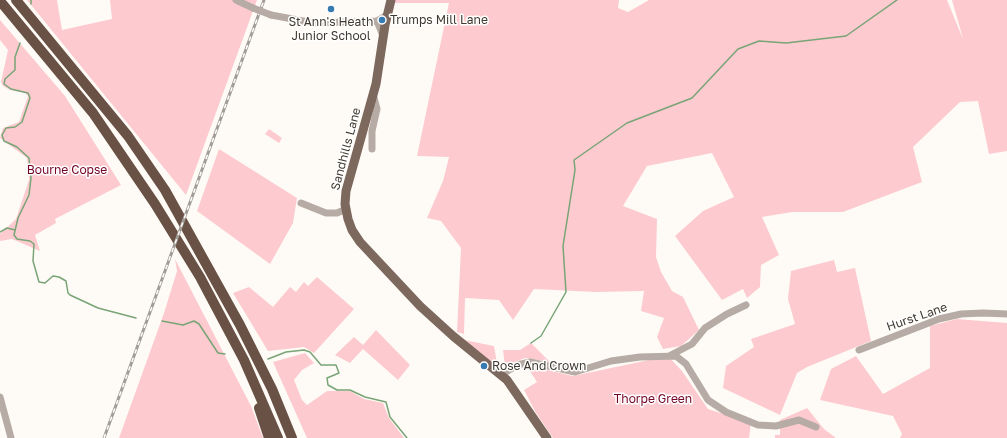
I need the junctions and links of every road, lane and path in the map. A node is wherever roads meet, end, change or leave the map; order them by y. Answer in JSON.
{"nodes":[{"id":1,"x":16,"y":0,"type":"edge"},
{"id":2,"x":236,"y":0,"type":"edge"},
{"id":3,"x":391,"y":0,"type":"edge"},
{"id":4,"x":0,"y":1,"type":"edge"},
{"id":5,"x":386,"y":15,"type":"junction"},
{"id":6,"x":377,"y":21,"type":"junction"},
{"id":7,"x":383,"y":36,"type":"junction"},
{"id":8,"x":373,"y":94,"type":"junction"},
{"id":9,"x":372,"y":149,"type":"dead end"},
{"id":10,"x":301,"y":204,"type":"dead end"},
{"id":11,"x":346,"y":209,"type":"junction"},
{"id":12,"x":746,"y":305,"type":"dead end"},
{"id":13,"x":1007,"y":314,"type":"edge"},
{"id":14,"x":859,"y":350,"type":"dead end"},
{"id":15,"x":668,"y":356,"type":"junction"},
{"id":16,"x":251,"y":375,"type":"junction"},
{"id":17,"x":501,"y":375,"type":"junction"},
{"id":18,"x":0,"y":397,"type":"edge"},
{"id":19,"x":816,"y":428,"type":"dead end"},
{"id":20,"x":11,"y":438,"type":"edge"},
{"id":21,"x":269,"y":438,"type":"edge"},
{"id":22,"x":278,"y":438,"type":"edge"},
{"id":23,"x":292,"y":438,"type":"edge"},
{"id":24,"x":547,"y":438,"type":"edge"}],
"edges":[{"from":1,"to":23,"type":"highway"},
{"from":2,"to":6,"type":"street","bridge":true},
{"from":3,"to":5,"type":"main road","name":"Sandhills Lane"},
{"from":4,"to":16,"type":"highway"},
{"from":5,"to":6,"type":"street"},
{"from":5,"to":7,"type":"main road","name":"Sandhills Lane"},
{"from":6,"to":7,"type":"street"},
{"from":7,"to":8,"type":"main road","name":"Sandhills Lane"},
{"from":8,"to":9,"type":"street"},
{"from":8,"to":11,"type":"main road","name":"Sandhills Lane"},
{"from":10,"to":11,"type":"street"},
{"from":11,"to":17,"type":"main road","name":"Sandhills Lane"},
{"from":12,"to":15,"type":"street"},
{"from":13,"to":14,"type":"street","name":"Hurst Lane"},
{"from":15,"to":17,"type":"street"},
{"from":15,"to":19,"type":"street"},
{"from":16,"to":21,"type":"highway"},
{"from":16,"to":22,"type":"highway"},
{"from":17,"to":24,"type":"main road","name":"Sandhills Lane"},
{"from":18,"to":20,"type":"street"}]}
